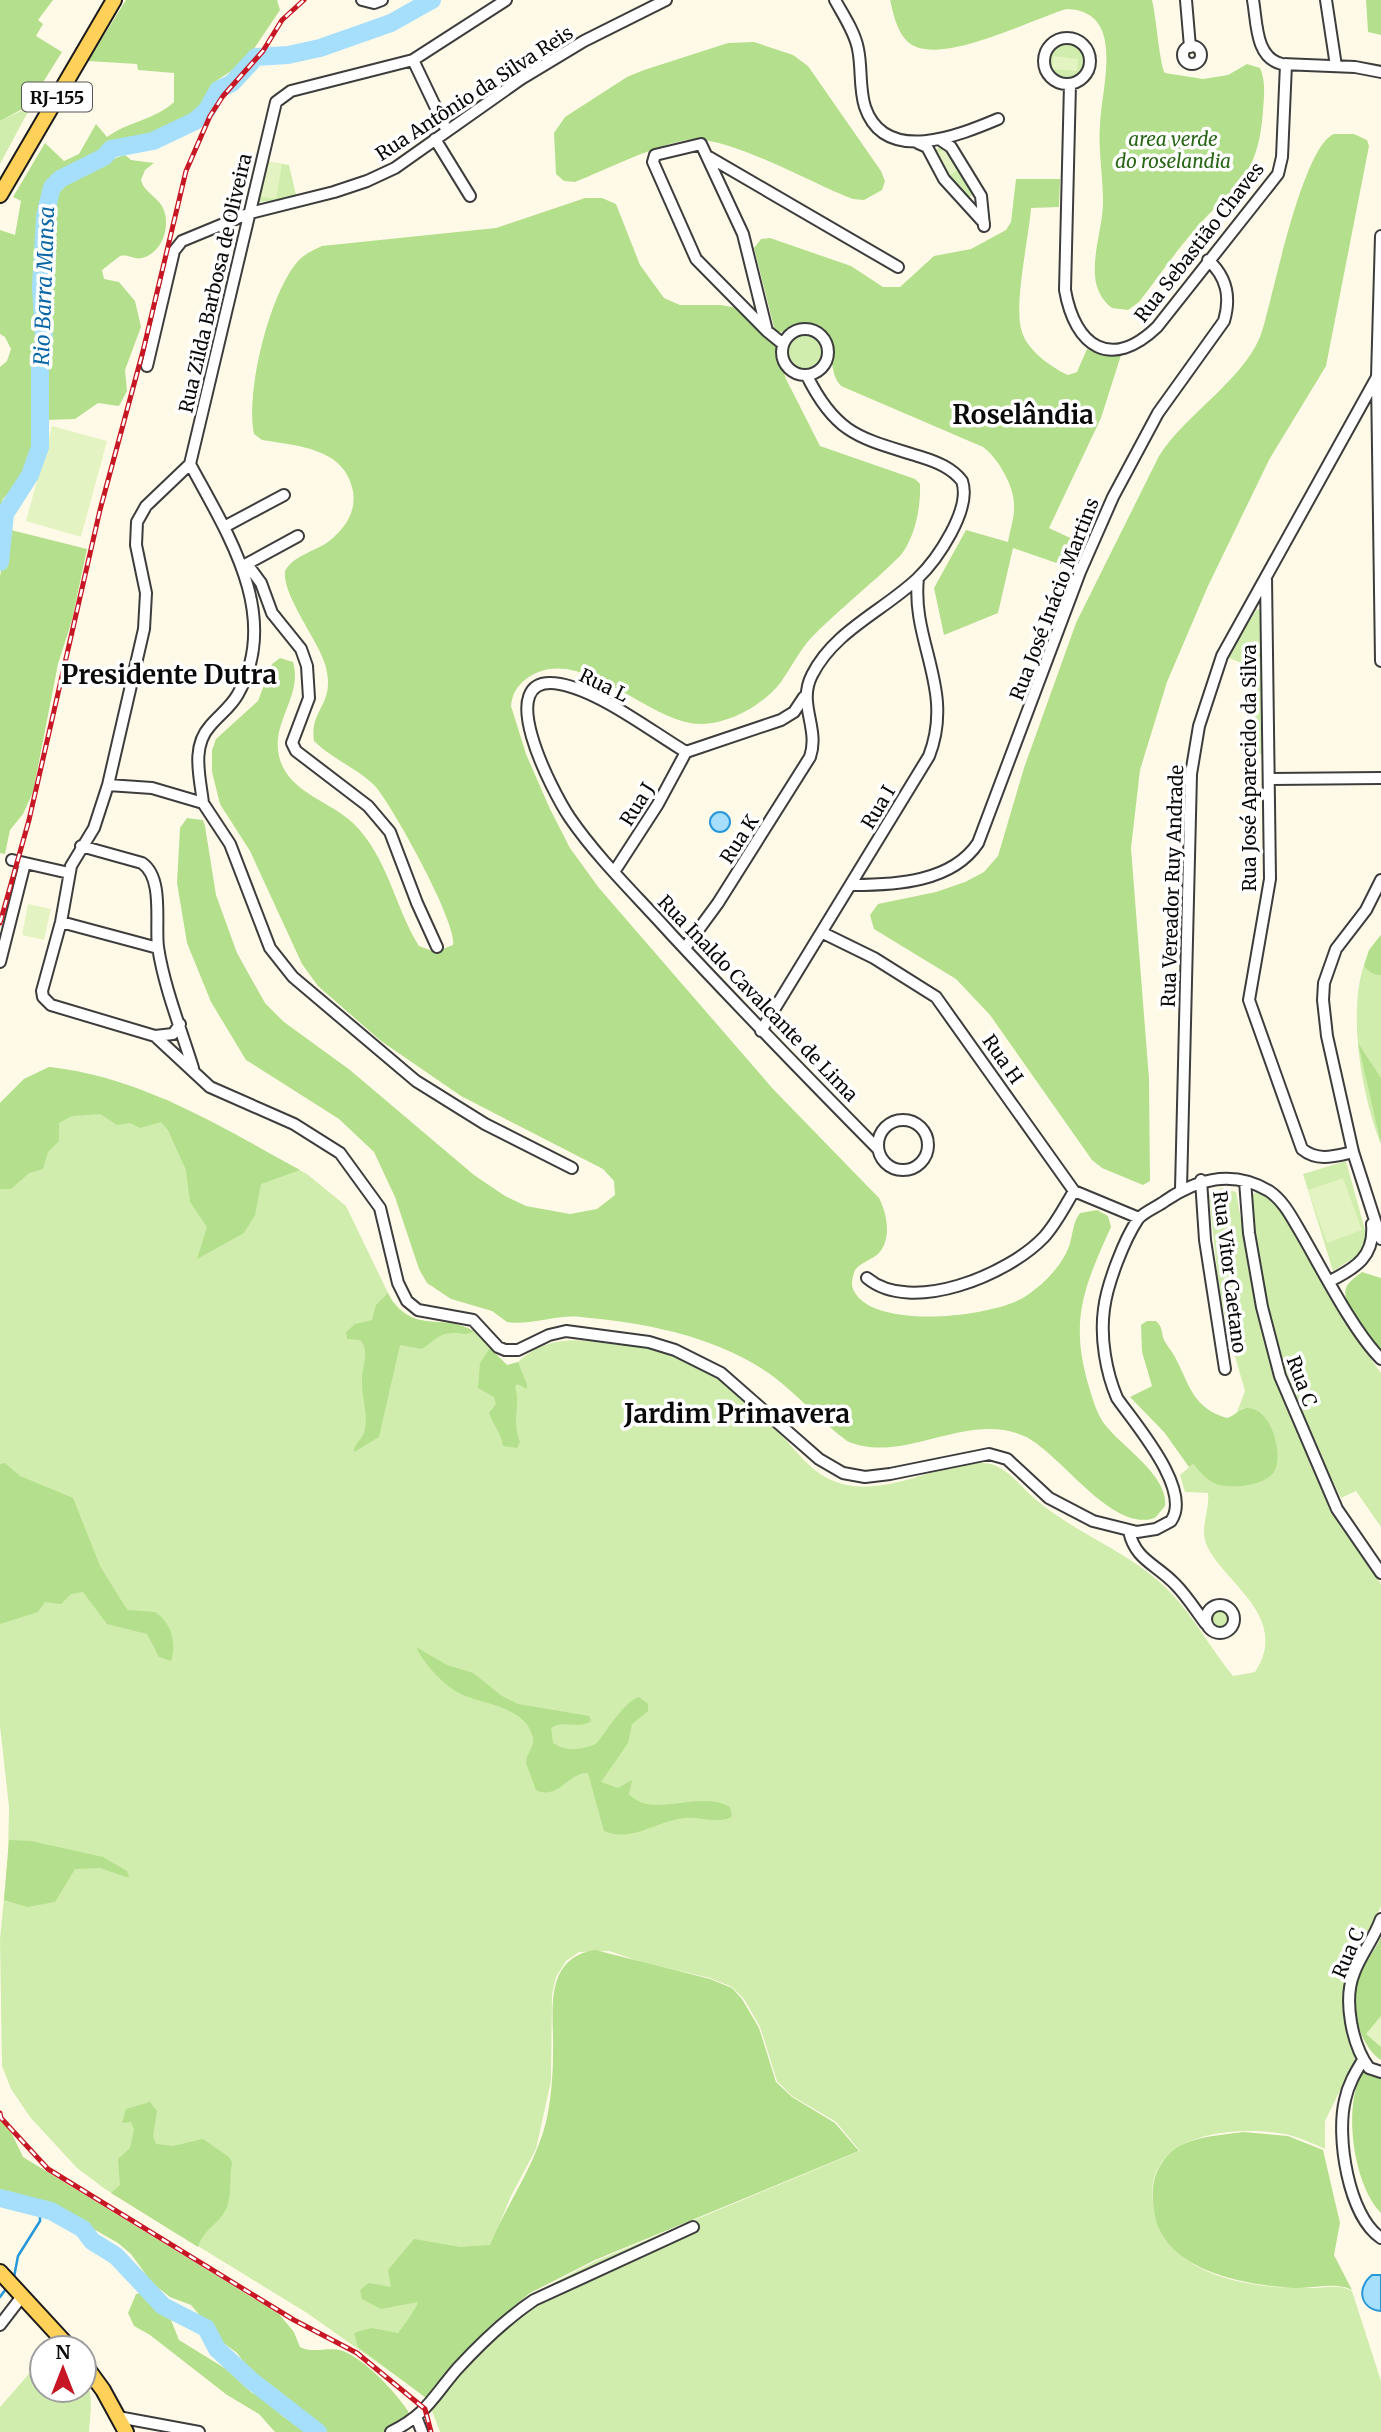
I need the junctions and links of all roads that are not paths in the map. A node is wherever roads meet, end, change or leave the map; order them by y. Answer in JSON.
{"nodes":[{"id":1,"x":114,"y":0,"type":"edge"},
{"id":2,"x":362,"y":0,"type":"edge"},
{"id":3,"x":382,"y":0,"type":"edge"},
{"id":4,"x":506,"y":0,"type":"edge"},
{"id":5,"x":666,"y":0,"type":"edge"},
{"id":6,"x":835,"y":0,"type":"edge"},
{"id":7,"x":1186,"y":0,"type":"edge"},
{"id":8,"x":1253,"y":0,"type":"edge"},
{"id":9,"x":1326,"y":0,"type":"edge"},
{"id":10,"x":1190,"y":47,"type":"dead end"},
{"id":11,"x":413,"y":60,"type":"junction"},
{"id":12,"x":1286,"y":64,"type":"junction"},
{"id":13,"x":1336,"y":66,"type":"junction"},
{"id":14,"x":1381,"y":72,"type":"edge"},
{"id":15,"x":1070,"y":84,"type":"junction"},
{"id":16,"x":998,"y":120,"type":"dead end"},
{"id":17,"x":447,"y":131,"type":"junction"},
{"id":18,"x":435,"y":139,"type":"junction"},
{"id":19,"x":942,"y":141,"type":"junction"},
{"id":20,"x":917,"y":142,"type":"junction"},
{"id":21,"x":709,"y":157,"type":"junction"},
{"id":22,"x":0,"y":195,"type":"edge"},
{"id":23,"x":470,"y":197,"type":"dead end"},
{"id":24,"x":250,"y":213,"type":"junction"},
{"id":25,"x":1381,"y":236,"type":"edge"},
{"id":26,"x":1208,"y":260,"type":"junction"},
{"id":27,"x":898,"y":267,"type":"dead end"},
{"id":28,"x":767,"y":331,"type":"junction"},
{"id":29,"x":783,"y":344,"type":"junction"},
{"id":30,"x":147,"y":366,"type":"dead end"},
{"id":31,"x":807,"y":376,"type":"junction"},
{"id":32,"x":1377,"y":377,"type":"junction"},
{"id":33,"x":190,"y":464,"type":"junction"},
{"id":34,"x":284,"y":495,"type":"dead end"},
{"id":35,"x":224,"y":527,"type":"junction"},
{"id":36,"x":298,"y":536,"type":"dead end"},
{"id":37,"x":245,"y":565,"type":"junction"},
{"id":38,"x":1266,"y":575,"type":"junction"},
{"id":39,"x":918,"y":578,"type":"junction"},
{"id":40,"x":900,"y":592,"type":"junction"},
{"id":41,"x":918,"y":605,"type":"junction"},
{"id":42,"x":1381,"y":613,"type":"edge"},
{"id":43,"x":1381,"y":661,"type":"edge"},
{"id":44,"x":804,"y":697,"type":"junction"},
{"id":45,"x":781,"y":720,"type":"junction"},
{"id":46,"x":812,"y":725,"type":"junction"},
{"id":47,"x":686,"y":752,"type":"junction"},
{"id":48,"x":1381,"y":778,"type":"edge"},
{"id":49,"x":1270,"y":779,"type":"junction"},
{"id":50,"x":108,"y":785,"type":"junction"},
{"id":51,"x":203,"y":803,"type":"junction"},
{"id":52,"x":81,"y":846,"type":"junction"},
{"id":53,"x":12,"y":860,"type":"dead end"},
{"id":54,"x":25,"y":863,"type":"junction"},
{"id":55,"x":614,"y":872,"type":"junction"},
{"id":56,"x":69,"y":873,"type":"junction"},
{"id":57,"x":1381,"y":880,"type":"edge"},
{"id":58,"x":853,"y":885,"type":"junction"},
{"id":59,"x":1381,"y":895,"type":"edge"},
{"id":60,"x":1366,"y":910,"type":"junction"},
{"id":61,"x":61,"y":922,"type":"junction"},
{"id":62,"x":823,"y":933,"type":"junction"},
{"id":63,"x":437,"y":947,"type":"dead end"},
{"id":64,"x":158,"y":948,"type":"junction"},
{"id":65,"x":685,"y":948,"type":"junction"},
{"id":66,"x":0,"y":962,"type":"edge"},
{"id":67,"x":180,"y":1024,"type":"junction"},
{"id":68,"x":761,"y":1031,"type":"junction"},
{"id":69,"x":155,"y":1036,"type":"junction"},
{"id":70,"x":193,"y":1069,"type":"junction"},
{"id":71,"x":877,"y":1148,"type":"junction"},
{"id":72,"x":1353,"y":1152,"type":"junction"},
{"id":73,"x":572,"y":1168,"type":"dead end"},
{"id":74,"x":1201,"y":1180,"type":"junction"},
{"id":75,"x":1245,"y":1181,"type":"junction"},
{"id":76,"x":1181,"y":1189,"type":"junction"},
{"id":77,"x":1074,"y":1191,"type":"junction"},
{"id":78,"x":1368,"y":1205,"type":"junction"},
{"id":79,"x":1139,"y":1218,"type":"junction"},
{"id":80,"x":1381,"y":1239,"type":"edge"},
{"id":81,"x":866,"y":1278,"type":"dead end"},
{"id":82,"x":1330,"y":1281,"type":"junction"},
{"id":83,"x":1381,"y":1359,"type":"edge"},
{"id":84,"x":1225,"y":1369,"type":"dead end"},
{"id":85,"x":1129,"y":1531,"type":"junction"},
{"id":86,"x":1381,"y":1573,"type":"edge"},
{"id":87,"x":1206,"y":1624,"type":"dead end"},
{"id":88,"x":1381,"y":1919,"type":"edge"},
{"id":89,"x":1363,"y":2060,"type":"junction"},
{"id":90,"x":1381,"y":2072,"type":"edge"},
{"id":91,"x":693,"y":2227,"type":"dead end"},
{"id":92,"x":1381,"y":2238,"type":"edge"},
{"id":93,"x":0,"y":2272,"type":"edge"},
{"id":94,"x":20,"y":2292,"type":"junction"},
{"id":95,"x":0,"y":2325,"type":"edge"},
{"id":96,"x":58,"y":2334,"type":"edge"},
{"id":97,"x":98,"y":2386,"type":"edge"},
{"id":98,"x":118,"y":2417,"type":"junction"},
{"id":99,"x":417,"y":2419,"type":"junction"},
{"id":100,"x":126,"y":2432,"type":"edge"},
{"id":101,"x":199,"y":2432,"type":"edge"},
{"id":102,"x":391,"y":2432,"type":"edge"},
{"id":103,"x":422,"y":2432,"type":"edge"}],
"edges":[{"from":1,"to":22,"type":"main road","number":"RJ-155"},
{"from":2,"to":3,"type":"street"},
{"from":4,"to":11,"type":"street"},
{"from":5,"to":17,"type":"street","name":"Rua Antônio da Silva Reis"},
{"from":6,"to":20,"type":"street"},
{"from":7,"to":10,"type":"street"},
{"from":8,"to":12,"type":"street"},
{"from":9,"to":13,"type":"street"},
{"from":11,"to":17,"type":"street"},
{"from":11,"to":24,"type":"street","name":"Rua Zilda Barbosa de Oliveira"},
{"from":12,"to":13,"type":"street"},
{"from":12,"to":26,"type":"street","name":"Rua Sebastião Chaves"},
{"from":13,"to":14,"type":"street"},
{"from":15,"to":15,"type":"street"},
{"from":15,"to":26,"type":"street","name":"Rua Sebastião Chaves"},
{"from":16,"to":19,"type":"street"},
{"from":17,"to":18,"type":"street","name":"Rua Antônio da Silva Reis"},
{"from":18,"to":23,"type":"street"},
{"from":18,"to":24,"type":"street","name":"Rua Antônio da Silva Reis"},
{"from":19,"to":20,"type":"street"},
{"from":19,"to":20,"type":"street"},
{"from":21,"to":27,"type":"street"},
{"from":21,"to":28,"type":"street"},
{"from":21,"to":28,"type":"street"},
{"from":24,"to":30,"type":"street","name":"Rua Antônio da Silva Reis"},
{"from":24,"to":33,"type":"street","name":"Rua Zilda Barbosa de Oliveira"},
{"from":25,"to":32,"type":"street"},
{"from":26,"to":58,"type":"street","name":"Rua José Inácio Martins"},
{"from":28,"to":29,"type":"street"},
{"from":29,"to":31,"type":"street"},
{"from":29,"to":31,"type":"street"},
{"from":31,"to":39,"type":"street"},
{"from":32,"to":38,"type":"street","name":"Rua Vereador Ruy Andrade"},
{"from":32,"to":42,"type":"street"},
{"from":33,"to":35,"type":"street"},
{"from":33,"to":50,"type":"street"},
{"from":34,"to":35,"type":"street"},
{"from":35,"to":37,"type":"street"},
{"from":36,"to":37,"type":"street"},
{"from":37,"to":51,"type":"street"},
{"from":37,"to":63,"type":"street"},
{"from":38,"to":49,"type":"street","name":"Rua José Aparecido da Silva"},
{"from":38,"to":76,"type":"street","name":"Rua Vereador Ruy Andrade"},
{"from":39,"to":40,"type":"street"},
{"from":39,"to":41,"type":"street","name":"Rua I"},
{"from":40,"to":41,"type":"street"},
{"from":40,"to":44,"type":"street"},
{"from":41,"to":58,"type":"street","name":"Rua I"},
{"from":42,"to":43,"type":"street"},
{"from":44,"to":45,"type":"street"},
{"from":44,"to":46,"type":"street"},
{"from":45,"to":46,"type":"street"},
{"from":45,"to":47,"type":"street"},
{"from":46,"to":65,"type":"street","name":"Rua K"},
{"from":47,"to":55,"type":"street","name":"Rua J"},
{"from":47,"to":55,"type":"street","name":"Rua L"},
{"from":48,"to":49,"type":"street"},
{"from":49,"to":72,"type":"street","name":"Rua José Aparecido da Silva"},
{"from":50,"to":51,"type":"street"},
{"from":50,"to":52,"type":"street"},
{"from":51,"to":73,"type":"street"},
{"from":52,"to":56,"type":"street"},
{"from":52,"to":64,"type":"street"},
{"from":53,"to":54,"type":"street"},
{"from":54,"to":56,"type":"street"},
{"from":54,"to":66,"type":"street"},
{"from":55,"to":65,"type":"street","name":"Rua Inaldo Cavalcante de Lima"},
{"from":56,"to":61,"type":"street"},
{"from":57,"to":60,"type":"street"},
{"from":58,"to":62,"type":"street","name":"Rua I"},
{"from":59,"to":60,"type":"street"},
{"from":60,"to":72,"type":"street"},
{"from":61,"to":64,"type":"street"},
{"from":61,"to":69,"type":"street"},
{"from":62,"to":68,"type":"street","name":"Rua I"},
{"from":62,"to":77,"type":"street","name":"Rua H"},
{"from":64,"to":67,"type":"street"},
{"from":65,"to":68,"type":"street","name":"Rua Inaldo Cavalcante de Lima"},
{"from":67,"to":69,"type":"street"},
{"from":67,"to":70,"type":"street"},
{"from":68,"to":71,"type":"street","name":"Rua Inaldo Cavalcante de Lima"},
{"from":69,"to":70,"type":"street"},
{"from":70,"to":85,"type":"street"},
{"from":71,"to":71,"type":"street","name":"Rua Inaldo Cavalcante de Lima"},
{"from":72,"to":78,"type":"street"},
{"from":74,"to":75,"type":"street"},
{"from":74,"to":76,"type":"street"},
{"from":74,"to":84,"type":"street","name":"Rua Vitor Caetano"},
{"from":75,"to":82,"type":"street"},
{"from":75,"to":86,"type":"street","name":"Rua C"},
{"from":76,"to":79,"type":"street"},
{"from":77,"to":79,"type":"street"},
{"from":77,"to":81,"type":"street"},
{"from":78,"to":80,"type":"street"},
{"from":78,"to":82,"type":"street"},
{"from":79,"to":85,"type":"street"},
{"from":82,"to":83,"type":"street"},
{"from":85,"to":87,"type":"street"},
{"from":88,"to":89,"type":"street","name":"Rua C"},
{"from":89,"to":90,"type":"street"},
{"from":89,"to":92,"type":"street"},
{"from":91,"to":99,"type":"street"},
{"from":93,"to":94,"type":"main road"},
{"from":94,"to":95,"type":"street"},
{"from":94,"to":96,"type":"main road"},
{"from":97,"to":98,"type":"main road"},
{"from":98,"to":100,"type":"main road"},
{"from":98,"to":101,"type":"street"},
{"from":99,"to":102,"type":"street"},
{"from":99,"to":103,"type":"street"}]}
